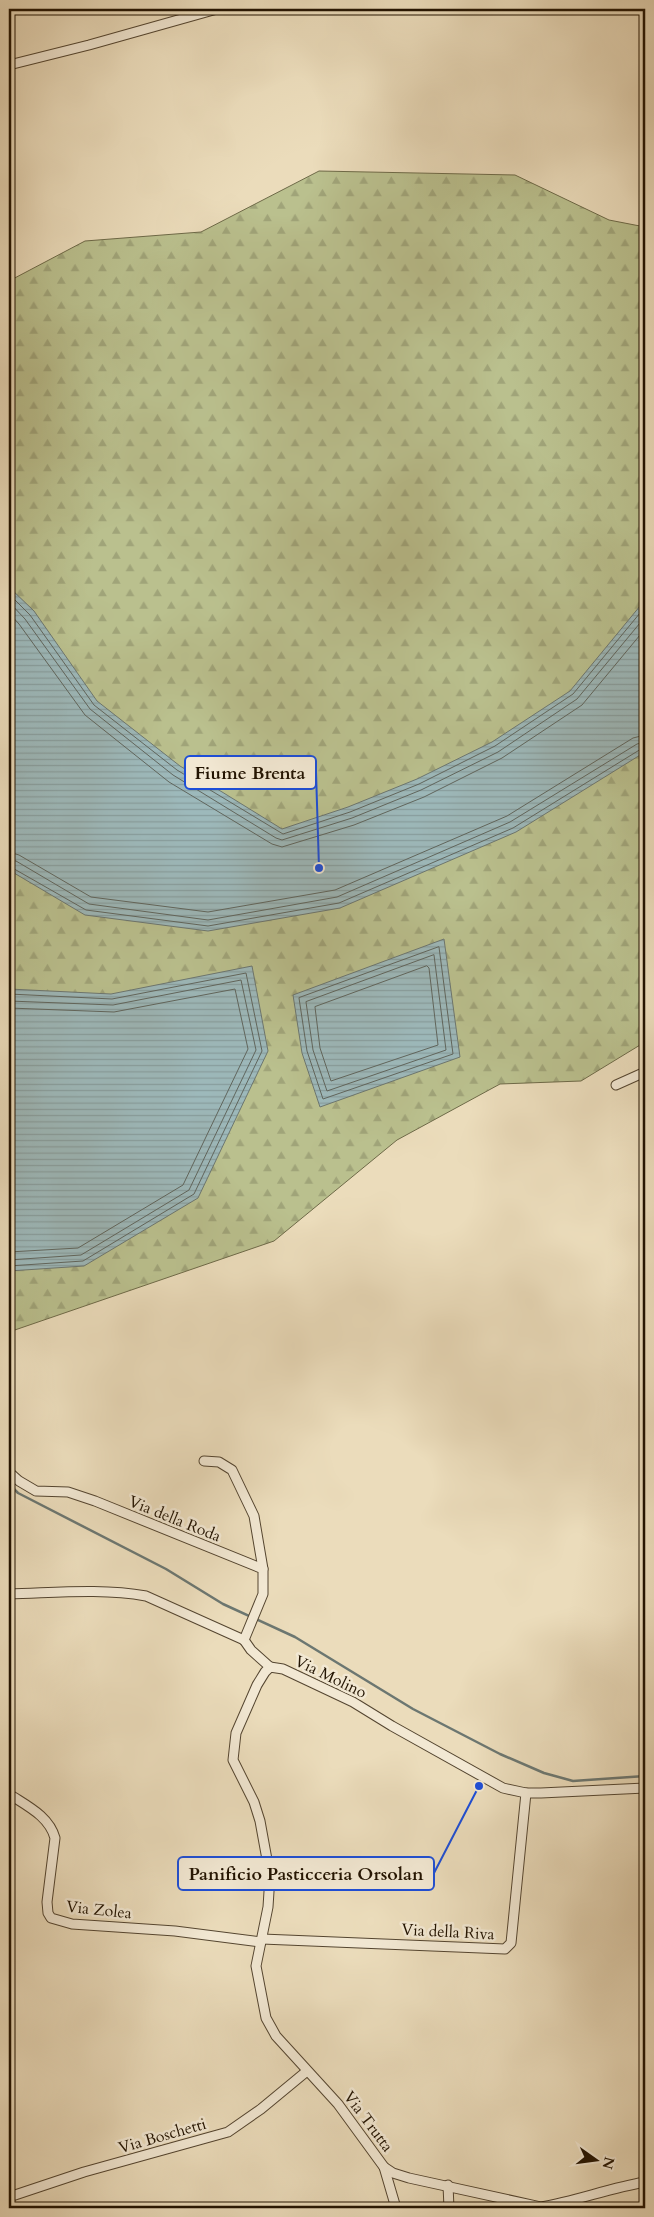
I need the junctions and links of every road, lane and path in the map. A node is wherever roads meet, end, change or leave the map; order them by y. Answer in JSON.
{"nodes":[{"id":1,"x":217,"y":9,"type":"edge"},
{"id":2,"x":9,"y":64,"type":"edge"},
{"id":3,"x":645,"y":1072,"type":"edge"},
{"id":4,"x":616,"y":1085,"type":"dead end"},
{"id":5,"x":204,"y":1461,"type":"dead end"},
{"id":6,"x":9,"y":1472,"type":"edge"},
{"id":7,"x":263,"y":1569,"type":"junction"},
{"id":8,"x":9,"y":1594,"type":"edge"},
{"id":9,"x":244,"y":1640,"type":"junction"},
{"id":10,"x":270,"y":1667,"type":"junction"},
{"id":11,"x":645,"y":1788,"type":"edge"},
{"id":12,"x":526,"y":1793,"type":"junction"},
{"id":13,"x":9,"y":1794,"type":"edge"},
{"id":14,"x":261,"y":1940,"type":"junction"},
{"id":15,"x":307,"y":2071,"type":"junction"},
{"id":16,"x":384,"y":2167,"type":"junction"},
{"id":17,"x":645,"y":2182,"type":"edge"},
{"id":18,"x":448,"y":2185,"type":"junction"},
{"id":19,"x":9,"y":2197,"type":"edge"},
{"id":20,"x":528,"y":2207,"type":"edge"},
{"id":21,"x":396,"y":2208,"type":"edge"},
{"id":22,"x":449,"y":2208,"type":"edge"}],
"edges":[{"from":1,"to":2,"type":"street"},
{"from":3,"to":4,"type":"street"},
{"from":5,"to":7,"type":"street"},
{"from":6,"to":7,"type":"street","name":"Via della Roda"},
{"from":7,"to":9,"type":"street"},
{"from":8,"to":9,"type":"street"},
{"from":9,"to":10,"type":"street"},
{"from":10,"to":12,"type":"street","name":"Via Molino"},
{"from":10,"to":14,"type":"street","name":"Via Molino"},
{"from":11,"to":12,"type":"street","name":"Via Molino"},
{"from":12,"to":14,"type":"street","name":"Via della Riva"},
{"from":13,"to":14,"type":"street","name":"Via Zolea"},
{"from":14,"to":15,"type":"street","name":"Via Trutta"},
{"from":15,"to":16,"type":"street","name":"Via Trutta"},
{"from":15,"to":19,"type":"street","name":"Via Boschetti"},
{"from":16,"to":18,"type":"street","name":"Via Trutta"},
{"from":16,"to":21,"type":"street"},
{"from":17,"to":20,"type":"street","name":"Via Trutta"},
{"from":18,"to":20,"type":"street","name":"Via Trutta"},
{"from":18,"to":22,"type":"street"}]}
